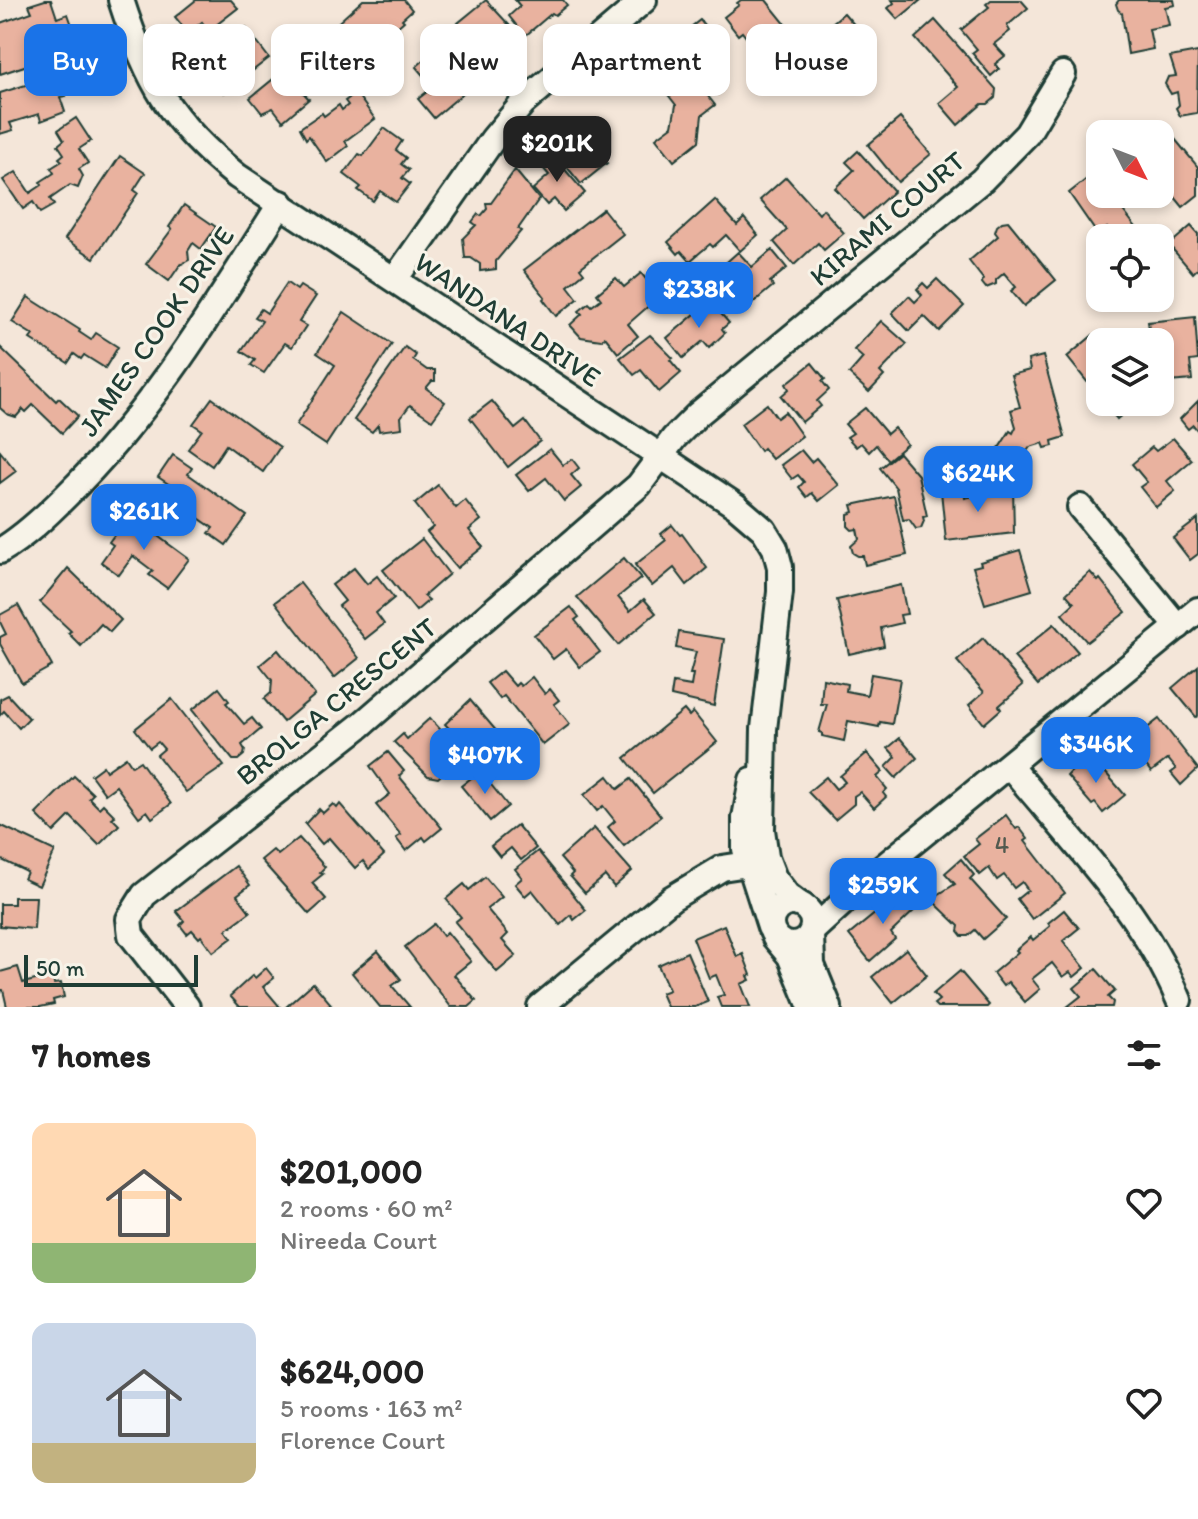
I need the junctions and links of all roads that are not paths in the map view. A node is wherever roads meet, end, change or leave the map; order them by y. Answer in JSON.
{"nodes":[{"id":1,"x":121,"y":0,"type":"edge"},
{"id":2,"x":644,"y":0,"type":"edge"},
{"id":3,"x":1063,"y":74,"type":"dead end"},
{"id":4,"x":281,"y":203,"type":"junction"},
{"id":5,"x":395,"y":279,"type":"junction"},
{"id":6,"x":660,"y":457,"type":"junction"},
{"id":7,"x":1080,"y":507,"type":"dead end"},
{"id":8,"x":0,"y":551,"type":"edge"},
{"id":9,"x":1198,"y":610,"type":"edge"},
{"id":10,"x":1178,"y":627,"type":"junction"},
{"id":11,"x":1010,"y":766,"type":"junction"},
{"id":12,"x":752,"y":853,"type":"junction"},
{"id":13,"x":871,"y":877,"type":"junction"},
{"id":14,"x":801,"y":905,"type":"junction"},
{"id":15,"x":773,"y":932,"type":"junction"},
{"id":16,"x":811,"y":933,"type":"junction"},
{"id":17,"x":1179,"y":1000,"type":"dead end"},
{"id":18,"x":187,"y":1007,"type":"edge"},
{"id":19,"x":540,"y":1007,"type":"edge"},
{"id":20,"x":811,"y":1007,"type":"edge"},
{"id":21,"x":829,"y":1007,"type":"edge"}],
"edges":[{"from":1,"to":4,"type":"street","name":"WANDANA DRIVE"},
{"from":2,"to":5,"type":"street"},
{"from":3,"to":6,"type":"street","name":"KIRAMI COURT"},
{"from":4,"to":5,"type":"street","name":"WANDANA DRIVE"},
{"from":4,"to":8,"type":"street","name":"JAMES COOK DRIVE"},
{"from":5,"to":6,"type":"street","name":"WANDANA DRIVE"},
{"from":6,"to":12,"type":"street","name":"WANDANA DRIVE"},
{"from":6,"to":18,"type":"street","name":"BROLGA CRESCENT"},
{"from":7,"to":10,"type":"street"},
{"from":9,"to":10,"type":"street"},
{"from":10,"to":11,"type":"street"},
{"from":11,"to":13,"type":"street"},
{"from":11,"to":17,"type":"street"},
{"from":12,"to":14,"type":"street","name":"WANDANA DRIVE"},
{"from":12,"to":15,"type":"street","name":"WANDANA DRIVE"},
{"from":12,"to":19,"type":"street"},
{"from":13,"to":14,"type":"street"},
{"from":13,"to":16,"type":"street"},
{"from":14,"to":15,"type":"street"},
{"from":14,"to":16,"type":"street","name":"WANDANA DRIVE"},
{"from":15,"to":16,"type":"street"},
{"from":15,"to":20,"type":"street","name":"WANDANA DRIVE"},
{"from":16,"to":21,"type":"street","name":"WANDANA DRIVE"}]}
